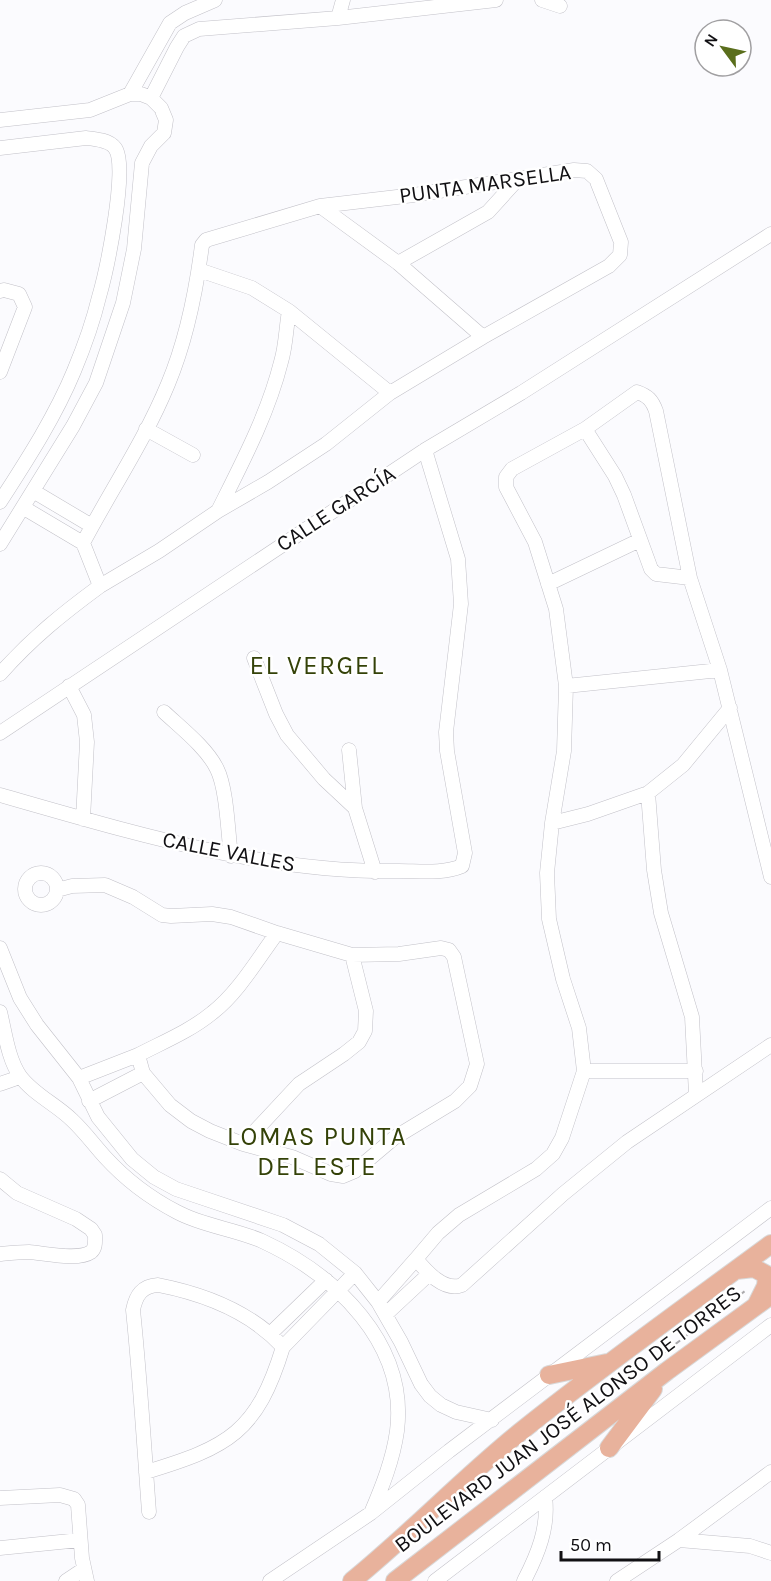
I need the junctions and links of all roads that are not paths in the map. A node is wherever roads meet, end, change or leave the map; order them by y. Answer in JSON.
{"nodes":[{"id":1,"x":215,"y":0,"type":"edge"},
{"id":2,"x":343,"y":0,"type":"edge"},
{"id":3,"x":496,"y":0,"type":"edge"},
{"id":4,"x":542,"y":0,"type":"edge"},
{"id":5,"x":560,"y":6,"type":"dead end"},
{"id":6,"x":338,"y":18,"type":"junction"},
{"id":7,"x":170,"y":23,"type":"junction"},
{"id":8,"x":184,"y":36,"type":"junction"},
{"id":9,"x":130,"y":94,"type":"junction"},
{"id":10,"x":151,"y":98,"type":"junction"},
{"id":11,"x":7,"y":119,"type":"edge"},
{"id":12,"x":0,"y":127,"type":"edge"},
{"id":13,"x":0,"y":148,"type":"edge"},
{"id":14,"x":517,"y":180,"type":"junction"},
{"id":15,"x":320,"y":207,"type":"junction"},
{"id":16,"x":771,"y":234,"type":"edge"},
{"id":17,"x":398,"y":263,"type":"junction"},
{"id":18,"x":199,"y":270,"type":"junction"},
{"id":19,"x":0,"y":291,"type":"edge"},
{"id":20,"x":288,"y":311,"type":"junction"},
{"id":21,"x":483,"y":337,"type":"junction"},
{"id":22,"x":0,"y":372,"type":"edge"},
{"id":23,"x":74,"y":372,"type":"junction"},
{"id":24,"x":96,"y":383,"type":"junction"},
{"id":25,"x":390,"y":393,"type":"junction"},
{"id":26,"x":146,"y":429,"type":"junction"},
{"id":27,"x":585,"y":429,"type":"junction"},
{"id":28,"x":425,"y":450,"type":"junction"},
{"id":29,"x":193,"y":455,"type":"dead end"},
{"id":30,"x":33,"y":491,"type":"junction"},
{"id":31,"x":0,"y":502,"type":"edge"},
{"id":32,"x":24,"y":508,"type":"junction"},
{"id":33,"x":218,"y":511,"type":"junction"},
{"id":34,"x":92,"y":526,"type":"junction"},
{"id":35,"x":640,"y":540,"type":"junction"},
{"id":36,"x":83,"y":543,"type":"junction"},
{"id":37,"x":0,"y":544,"type":"edge"},
{"id":38,"x":690,"y":578,"type":"junction"},
{"id":39,"x":548,"y":584,"type":"junction"},
{"id":40,"x":100,"y":586,"type":"junction"},
{"id":41,"x":254,"y":658,"type":"dead end"},
{"id":42,"x":720,"y":670,"type":"junction"},
{"id":43,"x":0,"y":674,"type":"edge"},
{"id":44,"x":69,"y":686,"type":"junction"},
{"id":45,"x":566,"y":686,"type":"junction"},
{"id":46,"x":730,"y":708,"type":"junction"},
{"id":47,"x":164,"y":712,"type":"dead end"},
{"id":48,"x":0,"y":733,"type":"edge"},
{"id":49,"x":349,"y":750,"type":"dead end"},
{"id":50,"x":648,"y":794,"type":"junction"},
{"id":51,"x":0,"y":795,"type":"edge"},
{"id":52,"x":355,"y":808,"type":"junction"},
{"id":53,"x":83,"y":819,"type":"junction"},
{"id":54,"x":552,"y":823,"type":"junction"},
{"id":55,"x":231,"y":856,"type":"junction"},
{"id":56,"x":375,"y":872,"type":"junction"},
{"id":57,"x":771,"y":877,"type":"edge"},
{"id":58,"x":57,"y":890,"type":"dead end"},
{"id":59,"x":277,"y":933,"type":"junction"},
{"id":60,"x":0,"y":948,"type":"edge"},
{"id":61,"x":352,"y":955,"type":"junction"},
{"id":62,"x":0,"y":1012,"type":"edge"},
{"id":63,"x":771,"y":1045,"type":"edge"},
{"id":64,"x":138,"y":1055,"type":"junction"},
{"id":65,"x":6,"y":1060,"type":"edge"},
{"id":66,"x":584,"y":1071,"type":"junction"},
{"id":67,"x":696,"y":1071,"type":"junction"},
{"id":68,"x":143,"y":1072,"type":"junction"},
{"id":69,"x":20,"y":1077,"type":"junction"},
{"id":70,"x":79,"y":1078,"type":"junction"},
{"id":71,"x":0,"y":1084,"type":"edge"},
{"id":72,"x":696,"y":1094,"type":"junction"},
{"id":73,"x":89,"y":1101,"type":"junction"},
{"id":74,"x":243,"y":1144,"type":"junction"},
{"id":75,"x":0,"y":1179,"type":"edge"},
{"id":76,"x":771,"y":1208,"type":"edge"},
{"id":77,"x":244,"y":1212,"type":"junction"},
{"id":78,"x":239,"y":1233,"type":"junction"},
{"id":79,"x":771,"y":1244,"type":"edge"},
{"id":80,"x":0,"y":1254,"type":"edge"},
{"id":81,"x":416,"y":1259,"type":"junction"},
{"id":82,"x":736,"y":1270,"type":"junction"},
{"id":83,"x":355,"y":1273,"type":"junction"},
{"id":84,"x":429,"y":1274,"type":"junction"},
{"id":85,"x":326,"y":1280,"type":"junction"},
{"id":86,"x":339,"y":1291,"type":"junction"},
{"id":87,"x":764,"y":1300,"type":"edge"},
{"id":88,"x":378,"y":1302,"type":"junction"},
{"id":89,"x":386,"y":1314,"type":"junction"},
{"id":90,"x":771,"y":1325,"type":"edge"},
{"id":91,"x":271,"y":1333,"type":"junction"},
{"id":92,"x":283,"y":1347,"type":"junction"},
{"id":93,"x":611,"y":1362,"type":"junction"},
{"id":94,"x":667,"y":1371,"type":"junction"},
{"id":95,"x":549,"y":1375,"type":"junction"},
{"id":96,"x":492,"y":1420,"type":"junction"},
{"id":97,"x":609,"y":1448,"type":"junction"},
{"id":98,"x":146,"y":1472,"type":"junction"},
{"id":99,"x":771,"y":1472,"type":"edge"},
{"id":100,"x":545,"y":1497,"type":"junction"},
{"id":101,"x":0,"y":1498,"type":"edge"},
{"id":102,"x":149,"y":1512,"type":"dead end"},
{"id":103,"x":371,"y":1514,"type":"junction"},
{"id":104,"x":80,"y":1540,"type":"junction"},
{"id":105,"x":680,"y":1540,"type":"junction"},
{"id":106,"x":0,"y":1548,"type":"edge"},
{"id":107,"x":771,"y":1553,"type":"edge"},
{"id":108,"x":85,"y":1575,"type":"edge"},
{"id":109,"x":66,"y":1581,"type":"edge"},
{"id":110,"x":270,"y":1581,"type":"edge"},
{"id":111,"x":352,"y":1581,"type":"edge"},
{"id":112,"x":395,"y":1581,"type":"edge"},
{"id":113,"x":435,"y":1581,"type":"edge"},
{"id":114,"x":524,"y":1581,"type":"edge"},
{"id":115,"x":617,"y":1581,"type":"edge"}],
"edges":[{"from":1,"to":7,"type":"street"},
{"from":2,"to":6,"type":"street"},
{"from":3,"to":6,"type":"street"},
{"from":4,"to":5,"type":"street"},
{"from":6,"to":8,"type":"street"},
{"from":7,"to":8,"type":"street"},
{"from":7,"to":9,"type":"street"},
{"from":8,"to":10,"type":"street"},
{"from":9,"to":10,"type":"street"},
{"from":9,"to":11,"type":"street"},
{"from":10,"to":24,"type":"street"},
{"from":11,"to":12,"type":"street"},
{"from":13,"to":23,"type":"street"},
{"from":14,"to":15,"type":"street","name":"PUNTA MARSELLA"},
{"from":14,"to":17,"type":"street"},
{"from":14,"to":21,"type":"street","name":"PUNTA MARSELLA"},
{"from":15,"to":17,"type":"street"},
{"from":15,"to":18,"type":"street","name":"PUNTA MARSELLA"},
{"from":16,"to":28,"type":"street","name":"CALLE GARCÍA"},
{"from":17,"to":21,"type":"street"},
{"from":18,"to":20,"type":"street"},
{"from":18,"to":26,"type":"street","name":"PUNTA MARSELLA"},
{"from":19,"to":22,"type":"street"},
{"from":20,"to":25,"type":"street"},
{"from":20,"to":33,"type":"street"},
{"from":21,"to":25,"type":"street","name":"PUNTA MARSELLA"},
{"from":23,"to":24,"type":"street"},
{"from":23,"to":31,"type":"street"},
{"from":24,"to":30,"type":"street"},
{"from":25,"to":33,"type":"street","name":"PUNTA MARSELLA"},
{"from":26,"to":29,"type":"street"},
{"from":26,"to":34,"type":"street","name":"PUNTA MARSELLA"},
{"from":27,"to":35,"type":"street"},
{"from":27,"to":38,"type":"street"},
{"from":27,"to":39,"type":"street"},
{"from":28,"to":44,"type":"street","name":"CALLE GARCÍA"},
{"from":28,"to":56,"type":"street","name":"CALLE VALLES"},
{"from":30,"to":32,"type":"street"},
{"from":30,"to":34,"type":"street"},
{"from":32,"to":36,"type":"street"},
{"from":32,"to":37,"type":"street"},
{"from":33,"to":40,"type":"street","name":"PUNTA MARSELLA"},
{"from":34,"to":36,"type":"street","name":"PUNTA MARSELLA"},
{"from":35,"to":38,"type":"street"},
{"from":35,"to":39,"type":"street"},
{"from":36,"to":40,"type":"street"},
{"from":38,"to":42,"type":"street"},
{"from":39,"to":45,"type":"street"},
{"from":40,"to":43,"type":"street","name":"PUNTA MARSELLA"},
{"from":41,"to":52,"type":"street"},
{"from":42,"to":45,"type":"street"},
{"from":42,"to":46,"type":"street"},
{"from":44,"to":48,"type":"street","name":"CALLE GARCÍA"},
{"from":44,"to":53,"type":"street"},
{"from":45,"to":54,"type":"street"},
{"from":46,"to":50,"type":"street"},
{"from":46,"to":57,"type":"street"},
{"from":47,"to":55,"type":"street"},
{"from":49,"to":52,"type":"street"},
{"from":50,"to":54,"type":"street"},
{"from":50,"to":67,"type":"street"},
{"from":51,"to":53,"type":"street","name":"CALLE VALLES"},
{"from":52,"to":56,"type":"street"},
{"from":53,"to":55,"type":"street","name":"CALLE VALLES"},
{"from":54,"to":66,"type":"street"},
{"from":55,"to":56,"type":"street","name":"CALLE VALLES"},
{"from":58,"to":59,"type":"street"},
{"from":59,"to":61,"type":"street"},
{"from":59,"to":64,"type":"street"},
{"from":60,"to":70,"type":"street"},
{"from":61,"to":74,"type":"street"},
{"from":61,"to":74,"type":"street"},
{"from":62,"to":65,"type":"street"},
{"from":63,"to":72,"type":"street"},
{"from":64,"to":68,"type":"street"},
{"from":64,"to":70,"type":"street"},
{"from":65,"to":69,"type":"street"},
{"from":66,"to":67,"type":"street"},
{"from":66,"to":81,"type":"street"},
{"from":67,"to":72,"type":"street"},
{"from":68,"to":73,"type":"street"},
{"from":68,"to":74,"type":"street"},
{"from":69,"to":71,"type":"street"},
{"from":69,"to":78,"type":"street"},
{"from":70,"to":73,"type":"street"},
{"from":72,"to":84,"type":"street"},
{"from":73,"to":77,"type":"street"},
{"from":75,"to":80,"type":"street"},
{"from":76,"to":95,"type":"street"},
{"from":77,"to":78,"type":"street"},
{"from":77,"to":83,"type":"street"},
{"from":78,"to":85,"type":"street"},
{"from":79,"to":82,"type":"main road","name":"BOULEVARD JUAN JOSÉ ALONSO DE TORRES"},
{"from":81,"to":84,"type":"street"},
{"from":81,"to":88,"type":"street"},
{"from":82,"to":87,"type":"main road"},
{"from":82,"to":93,"type":"main road","name":"BOULEVARD JUAN JOSÉ ALONSO DE TORRES"},
{"from":83,"to":86,"type":"street"},
{"from":83,"to":88,"type":"street"},
{"from":84,"to":89,"type":"street"},
{"from":85,"to":86,"type":"street"},
{"from":85,"to":91,"type":"street"},
{"from":86,"to":92,"type":"street"},
{"from":86,"to":103,"type":"street"},
{"from":87,"to":94,"type":"main road","name":"BOULEVARD JUAN JOSÉ ALONSO DE TORRES"},
{"from":88,"to":89,"type":"street"},
{"from":89,"to":96,"type":"street"},
{"from":90,"to":97,"type":"street"},
{"from":91,"to":92,"type":"street"},
{"from":91,"to":98,"type":"street"},
{"from":92,"to":98,"type":"street"},
{"from":93,"to":95,"type":"main road"},
{"from":93,"to":111,"type":"main road","name":"BOULEVARD JUAN JOSÉ ALONSO DE TORRES"},
{"from":94,"to":97,"type":"main road"},
{"from":94,"to":112,"type":"main road","name":"BOULEVARD JUAN JOSÉ ALONSO DE TORRES"},
{"from":95,"to":96,"type":"street"},
{"from":96,"to":103,"type":"street"},
{"from":97,"to":100,"type":"street"},
{"from":98,"to":102,"type":"street"},
{"from":99,"to":105,"type":"street"},
{"from":100,"to":113,"type":"street"},
{"from":100,"to":114,"type":"street"},
{"from":101,"to":104,"type":"street"},
{"from":103,"to":110,"type":"street"},
{"from":104,"to":106,"type":"street"},
{"from":104,"to":108,"type":"street"},
{"from":105,"to":107,"type":"street"},
{"from":105,"to":115,"type":"street"},
{"from":108,"to":109,"type":"street"}]}
